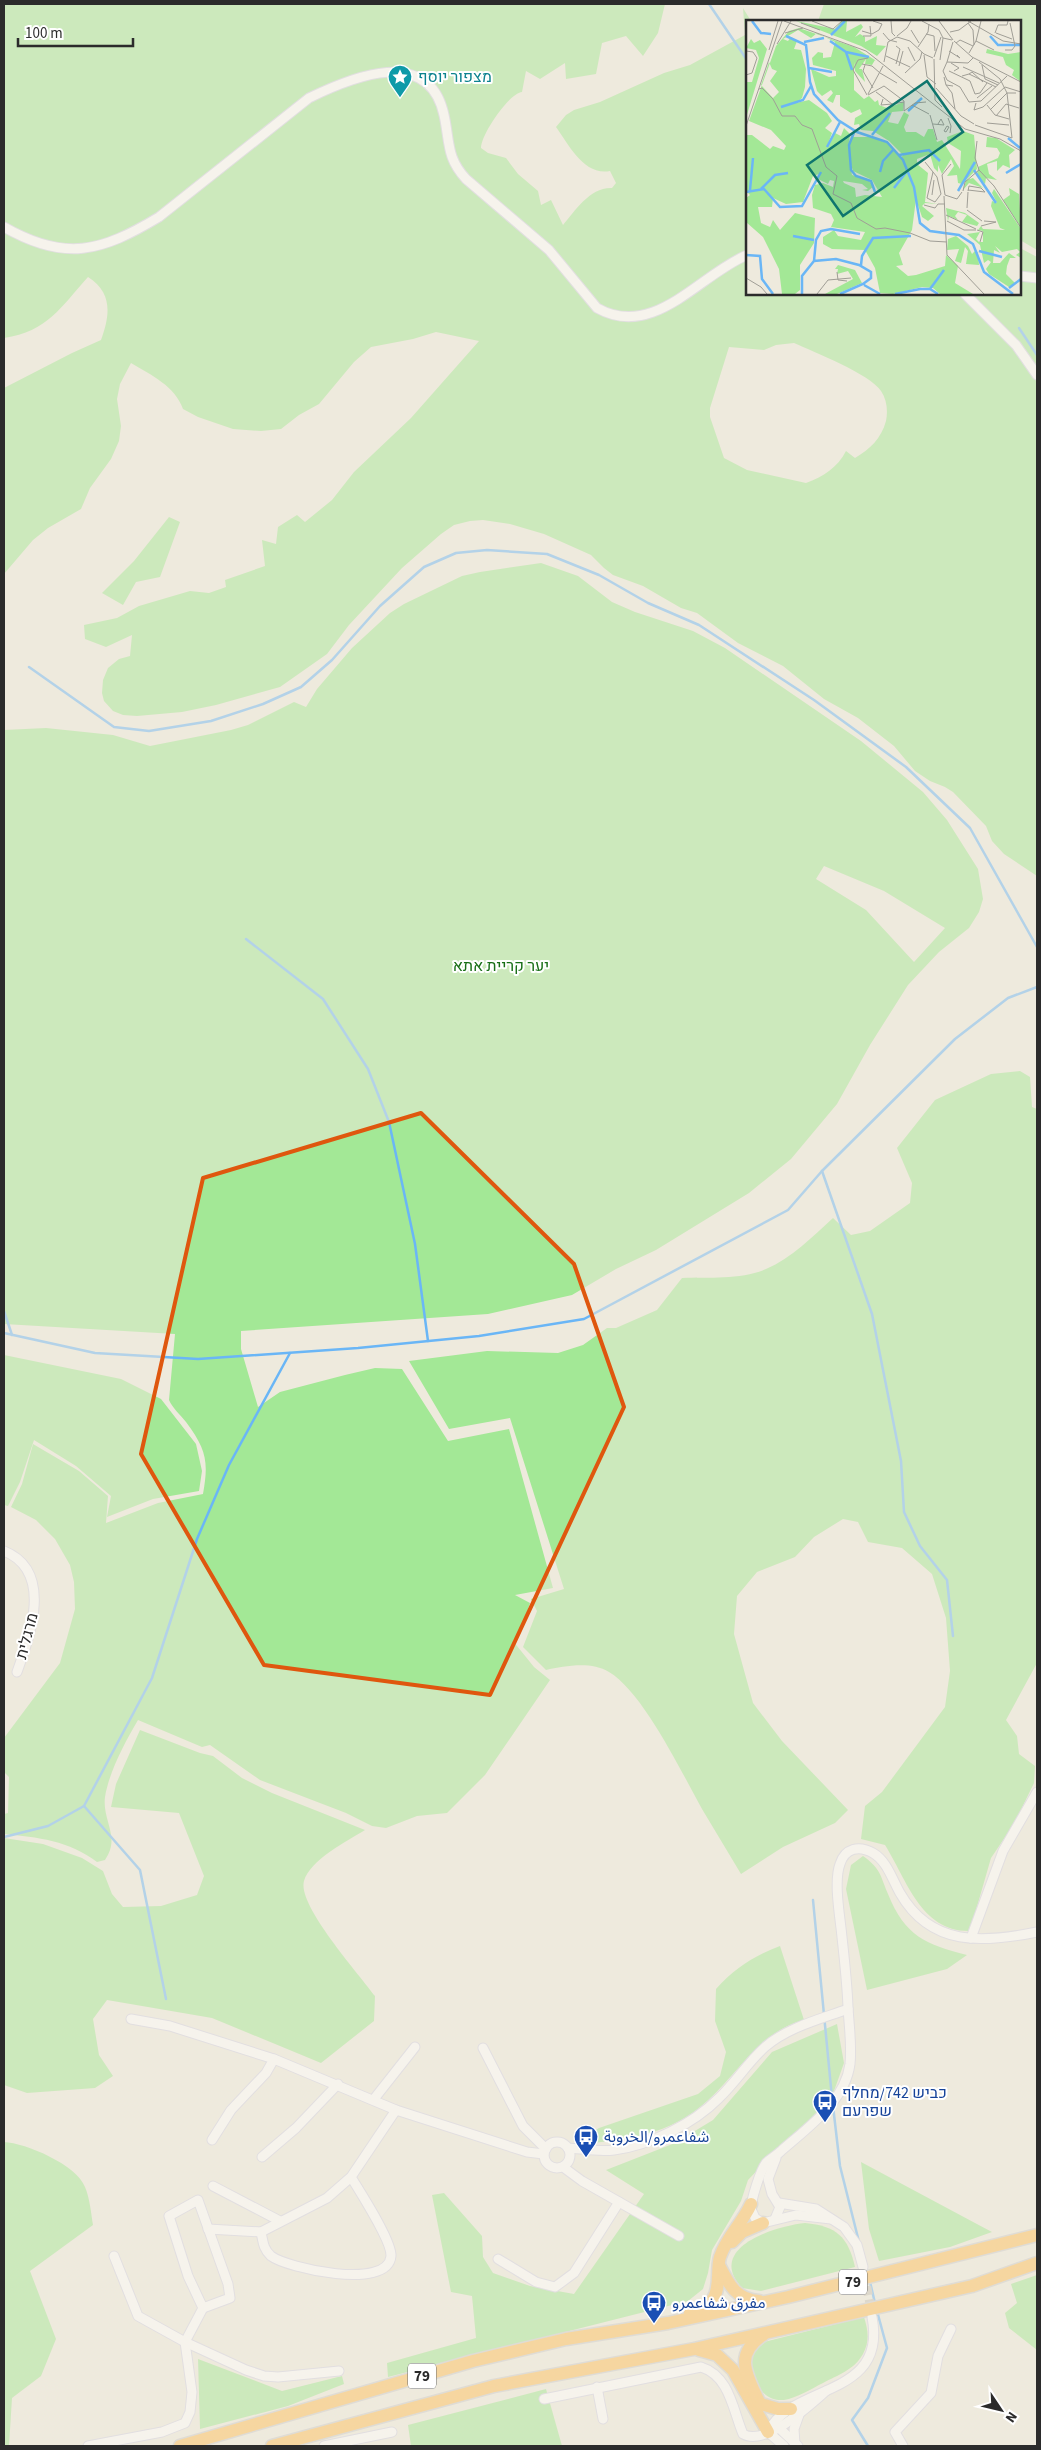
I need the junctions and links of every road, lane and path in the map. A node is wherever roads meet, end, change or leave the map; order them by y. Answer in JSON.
{"nodes":[{"id":1,"x":4,"y":227,"type":"edge"},
{"id":2,"x":746,"y":256,"type":"edge"},
{"id":3,"x":1021,"y":276,"type":"edge"},
{"id":4,"x":1037,"y":278,"type":"edge"},
{"id":5,"x":966,"y":295,"type":"edge"},
{"id":6,"x":1037,"y":375,"type":"edge"},
{"id":7,"x":4,"y":1552,"type":"edge"},
{"id":8,"x":17,"y":1672,"type":"dead end"},
{"id":9,"x":1037,"y":1792,"type":"edge"},
{"id":10,"x":1037,"y":1932,"type":"edge"},
{"id":11,"x":971,"y":1938,"type":"junction"},
{"id":12,"x":848,"y":2009,"type":"junction"},
{"id":13,"x":131,"y":2019,"type":"dead end"},
{"id":14,"x":415,"y":2047,"type":"dead end"},
{"id":15,"x":483,"y":2048,"type":"dead end"},
{"id":16,"x":274,"y":2059,"type":"junction"},
{"id":17,"x":338,"y":2084,"type":"junction"},
{"id":18,"x":374,"y":2099,"type":"junction"},
{"id":19,"x":396,"y":2110,"type":"junction"},
{"id":20,"x":212,"y":2140,"type":"dead end"},
{"id":21,"x":568,"y":2148,"type":"junction"},
{"id":22,"x":545,"y":2152,"type":"junction"},
{"id":23,"x":778,"y":2154,"type":"junction"},
{"id":24,"x":262,"y":2157,"type":"dead end"},
{"id":25,"x":563,"y":2167,"type":"junction"},
{"id":26,"x":351,"y":2177,"type":"junction"},
{"id":27,"x":213,"y":2186,"type":"dead end"},
{"id":28,"x":772,"y":2194,"type":"junction"},
{"id":29,"x":753,"y":2201,"type":"junction"},
{"id":30,"x":619,"y":2202,"type":"junction"},
{"id":31,"x":779,"y":2203,"type":"junction"},
{"id":32,"x":831,"y":2219,"type":"junction"},
{"id":33,"x":769,"y":2221,"type":"junction"},
{"id":34,"x":280,"y":2222,"type":"junction"},
{"id":35,"x":208,"y":2229,"type":"junction"},
{"id":36,"x":261,"y":2232,"type":"junction"},
{"id":37,"x":1037,"y":2235,"type":"edge"},
{"id":38,"x":679,"y":2236,"type":"dead end"},
{"id":39,"x":724,"y":2248,"type":"junction"},
{"id":40,"x":114,"y":2256,"type":"dead end"},
{"id":41,"x":498,"y":2259,"type":"dead end"},
{"id":42,"x":1037,"y":2263,"type":"edge"},
{"id":43,"x":719,"y":2264,"type":"junction"},
{"id":44,"x":863,"y":2267,"type":"tunnel mouth"},
{"id":45,"x":788,"y":2297,"type":"junction"},
{"id":46,"x":203,"y":2308,"type":"junction"},
{"id":47,"x":872,"y":2317,"type":"tunnel mouth"},
{"id":48,"x":668,"y":2323,"type":"junction"},
{"id":49,"x":951,"y":2329,"type":"dead end"},
{"id":50,"x":769,"y":2331,"type":"junction"},
{"id":51,"x":185,"y":2342,"type":"junction"},
{"id":52,"x":694,"y":2349,"type":"junction"},
{"id":53,"x":339,"y":2371,"type":"dead end"},
{"id":54,"x":597,"y":2387,"type":"junction"},
{"id":55,"x":544,"y":2399,"type":"dead end"},
{"id":56,"x":761,"y":2404,"type":"junction"},
{"id":57,"x":796,"y":2411,"type":"junction"},
{"id":58,"x":602,"y":2418,"type":"dead end"},
{"id":59,"x":774,"y":2428,"type":"junction"},
{"id":60,"x":392,"y":2432,"type":"dead end"},
{"id":61,"x":797,"y":2445,"type":"edge"},
{"id":62,"x":88,"y":2446,"type":"edge"},
{"id":63,"x":180,"y":2446,"type":"edge"},
{"id":64,"x":272,"y":2446,"type":"edge"},
{"id":65,"x":324,"y":2446,"type":"edge"},
{"id":66,"x":784,"y":2446,"type":"edge"},
{"id":67,"x":903,"y":2446,"type":"edge"}],
"edges":[{"from":1,"to":2,"type":"street"},
{"from":3,"to":4,"type":"street"},
{"from":5,"to":6,"type":"street"},
{"from":7,"to":8,"type":"street","name":"מרגלית"},
{"from":9,"to":11,"type":"street"},
{"from":10,"to":11,"type":"street"},
{"from":11,"to":12,"type":"street"},
{"from":12,"to":21,"type":"street"},
{"from":12,"to":23,"type":"street"},
{"from":13,"to":16,"type":"street"},
{"from":14,"to":18,"type":"street"},
{"from":15,"to":22,"type":"street"},
{"from":16,"to":17,"type":"street"},
{"from":16,"to":20,"type":"street"},
{"from":17,"to":18,"type":"street"},
{"from":17,"to":24,"type":"street"},
{"from":18,"to":19,"type":"street"},
{"from":19,"to":22,"type":"street"},
{"from":19,"to":26,"type":"street"},
{"from":21,"to":22,"type":"street"},
{"from":21,"to":25,"type":"street"},
{"from":22,"to":25,"type":"street"},
{"from":23,"to":28,"type":"street"},
{"from":23,"to":29,"type":"street"},
{"from":25,"to":30,"type":"street"},
{"from":26,"to":34,"type":"street"},
{"from":26,"to":36,"type":"street"},
{"from":27,"to":34,"type":"street"},
{"from":28,"to":29,"type":"street"},
{"from":28,"to":31,"type":"street"},
{"from":29,"to":33,"type":"street"},
{"from":29,"to":39,"type":"highway"},
{"from":30,"to":38,"type":"street"},
{"from":30,"to":41,"type":"street"},
{"from":31,"to":32,"type":"street"},
{"from":31,"to":33,"type":"street"},
{"from":32,"to":33,"type":"street"},
{"from":32,"to":44,"type":"street"},
{"from":33,"to":39,"type":"highway"},
{"from":34,"to":36,"type":"street"},
{"from":35,"to":36,"type":"street"},
{"from":35,"to":46,"type":"street"},
{"from":35,"to":46,"type":"street"},
{"from":37,"to":45,"type":"highway","number":"79"},
{"from":39,"to":43,"type":"highway"},
{"from":40,"to":51,"type":"street"},
{"from":42,"to":50,"type":"highway","number":"79"},
{"from":43,"to":45,"type":"highway"},
{"from":43,"to":48,"type":"highway"},
{"from":45,"to":48,"type":"highway","number":"79"},
{"from":46,"to":51,"type":"street"},
{"from":47,"to":57,"type":"street"},
{"from":48,"to":63,"type":"highway","number":"79"},
{"from":49,"to":67,"type":"street"},
{"from":50,"to":52,"type":"highway","number":"79"},
{"from":50,"to":56,"type":"highway"},
{"from":51,"to":53,"type":"street"},
{"from":51,"to":62,"type":"street"},
{"from":52,"to":59,"type":"highway"},
{"from":52,"to":64,"type":"highway","number":"79"},
{"from":54,"to":55,"type":"street"},
{"from":54,"to":58,"type":"street"},
{"from":54,"to":59,"type":"street"},
{"from":56,"to":57,"type":"highway"},
{"from":56,"to":59,"type":"highway"},
{"from":57,"to":59,"type":"street"},
{"from":57,"to":61,"type":"street"},
{"from":59,"to":61,"type":"street"},
{"from":59,"to":66,"type":"street"},
{"from":60,"to":65,"type":"street"}]}
